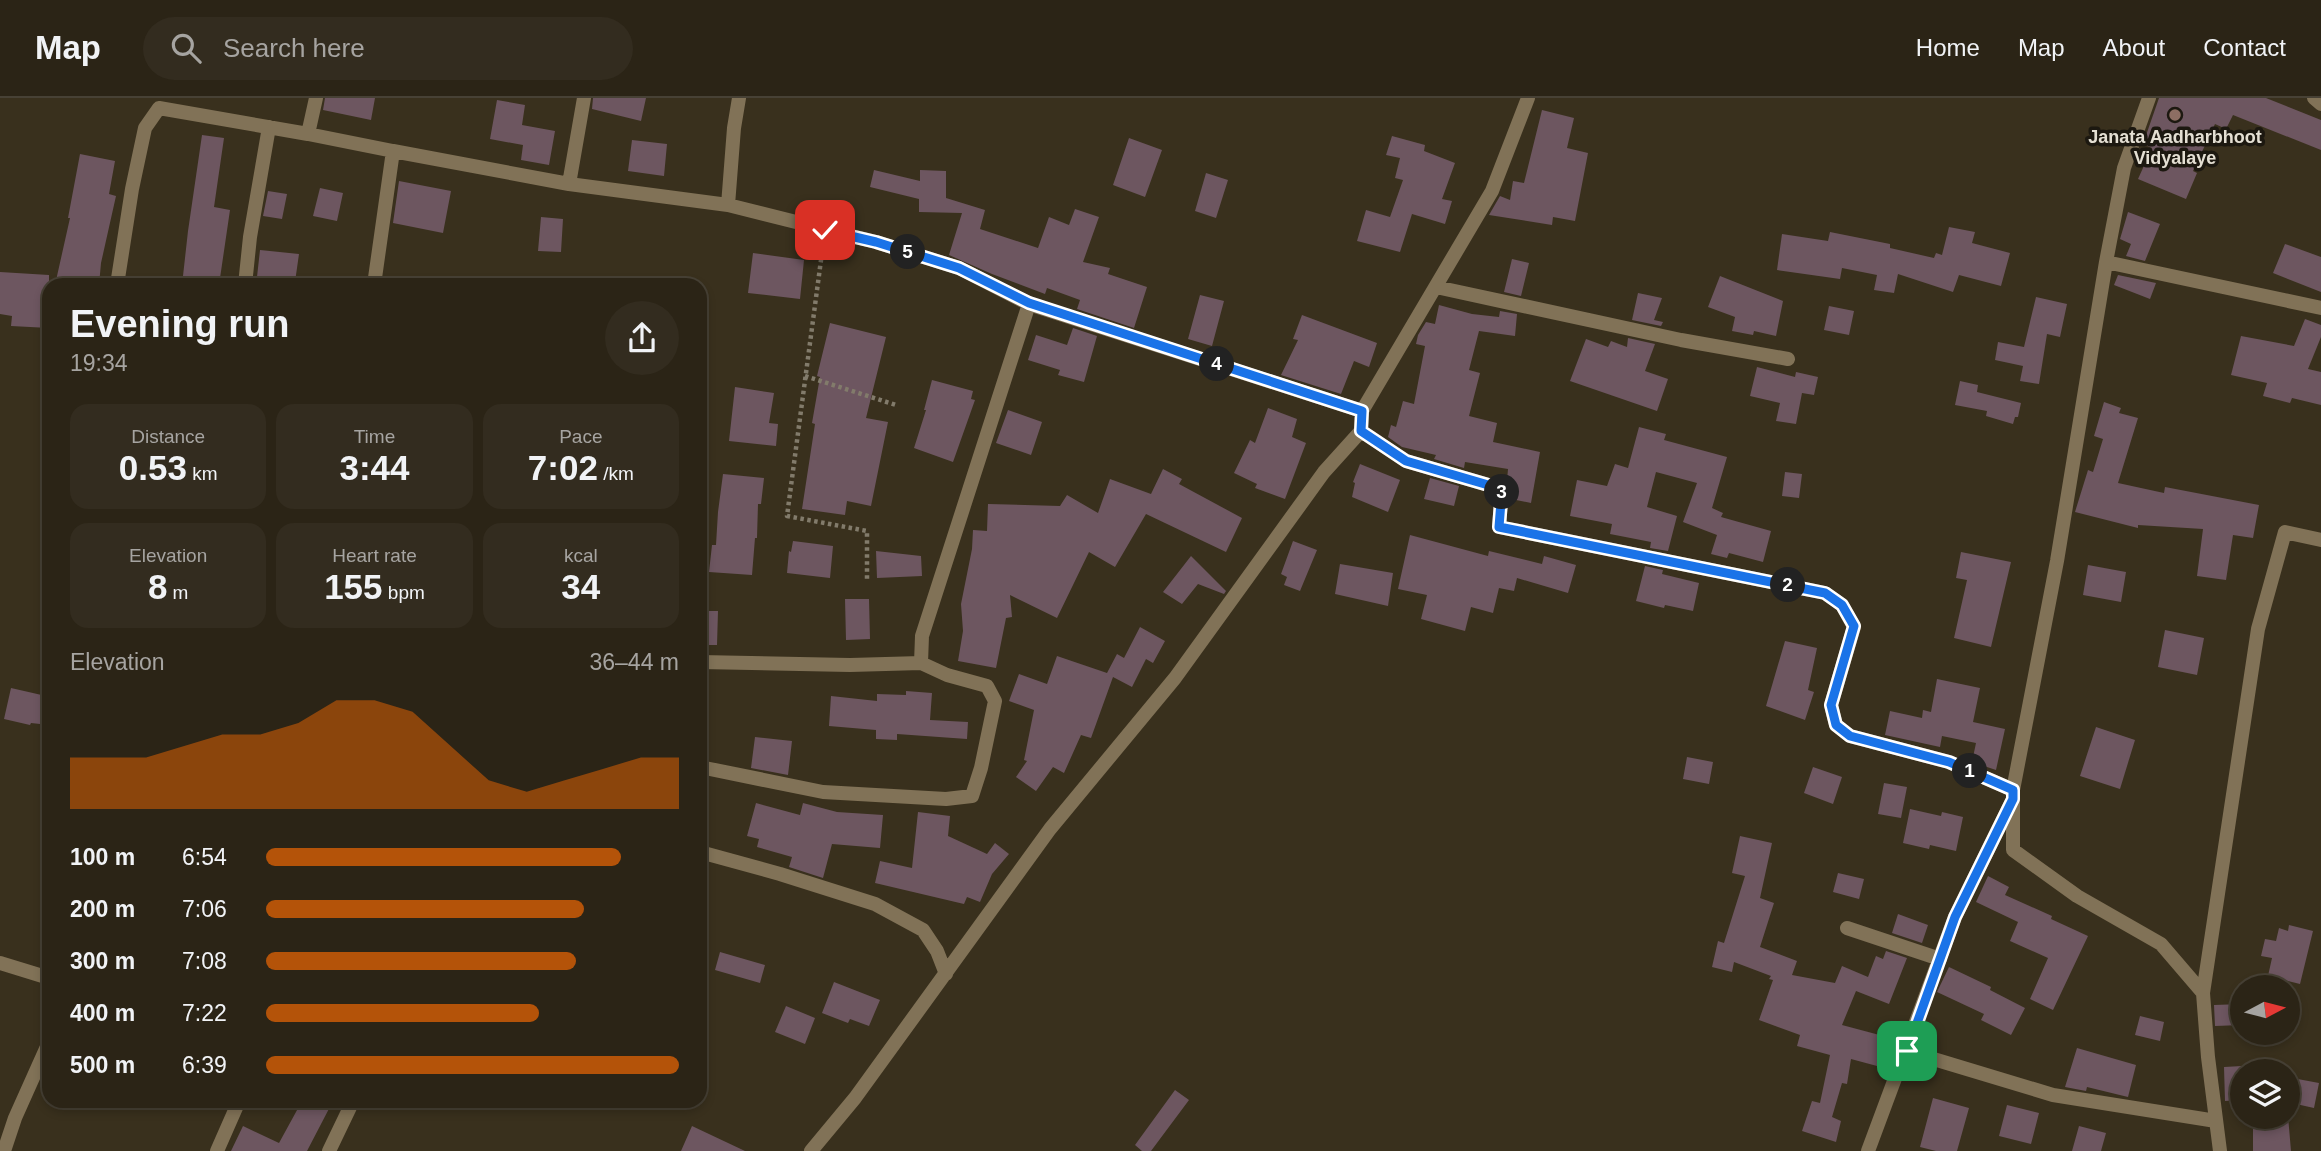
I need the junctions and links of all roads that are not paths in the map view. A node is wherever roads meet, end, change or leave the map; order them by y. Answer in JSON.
{"nodes":[{"id":1,"x":316,"y":98,"type":"edge"},
{"id":2,"x":584,"y":98,"type":"edge"},
{"id":3,"x":739,"y":98,"type":"edge"},
{"id":4,"x":1528,"y":98,"type":"edge"},
{"id":5,"x":2149,"y":98,"type":"edge"},
{"id":6,"x":2314,"y":98,"type":"edge"},
{"id":7,"x":159,"y":103,"type":"edge"},
{"id":8,"x":2321,"y":104,"type":"edge"},
{"id":9,"x":269,"y":127,"type":"junction"},
{"id":10,"x":308,"y":134,"type":"junction"},
{"id":11,"x":393,"y":151,"type":"junction"},
{"id":12,"x":569,"y":184,"type":"junction"},
{"id":13,"x":728,"y":205,"type":"junction"},
{"id":14,"x":2106,"y":262,"type":"junction"},
{"id":15,"x":118,"y":278,"type":"edge"},
{"id":16,"x":246,"y":278,"type":"edge"},
{"id":17,"x":375,"y":278,"type":"edge"},
{"id":18,"x":1436,"y":287,"type":"junction"},
{"id":19,"x":1029,"y":303,"type":"junction"},
{"id":20,"x":2321,"y":308,"type":"edge"},
{"id":21,"x":1788,"y":359,"type":"dead end"},
{"id":22,"x":1362,"y":411,"type":"junction"},
{"id":23,"x":1361,"y":431,"type":"junction"},
{"id":24,"x":2321,"y":540,"type":"edge"},
{"id":25,"x":707,"y":662,"type":"edge"},
{"id":26,"x":921,"y":663,"type":"junction"},
{"id":27,"x":707,"y":768,"type":"edge"},
{"id":28,"x":2013,"y":794,"type":"junction"},
{"id":29,"x":707,"y":854,"type":"edge"},
{"id":30,"x":1847,"y":929,"type":"dead end"},
{"id":31,"x":1940,"y":959,"type":"junction"},
{"id":32,"x":0,"y":963,"type":"edge"},
{"id":33,"x":946,"y":974,"type":"junction"},
{"id":34,"x":42,"y":976,"type":"edge"},
{"id":35,"x":2203,"y":993,"type":"junction"},
{"id":36,"x":1907,"y":1051,"type":"junction"},
{"id":37,"x":42,"y":1058,"type":"edge"},
{"id":38,"x":236,"y":1108,"type":"edge"},
{"id":39,"x":350,"y":1108,"type":"edge"},
{"id":40,"x":2216,"y":1121,"type":"junction"},
{"id":41,"x":4,"y":1151,"type":"edge"},
{"id":42,"x":217,"y":1151,"type":"edge"},
{"id":43,"x":329,"y":1151,"type":"edge"},
{"id":44,"x":811,"y":1151,"type":"edge"},
{"id":45,"x":1868,"y":1151,"type":"edge"},
{"id":46,"x":2220,"y":1151,"type":"edge"}],
"edges":[{"from":1,"to":10,"type":"street"},
{"from":2,"to":12,"type":"street"},
{"from":3,"to":13,"type":"street"},
{"from":4,"to":18,"type":"street"},
{"from":5,"to":14,"type":"street"},
{"from":6,"to":8,"type":"street"},
{"from":7,"to":9,"type":"street"},
{"from":7,"to":15,"type":"street"},
{"from":9,"to":10,"type":"street"},
{"from":9,"to":16,"type":"street"},
{"from":10,"to":11,"type":"street"},
{"from":11,"to":12,"type":"street"},
{"from":11,"to":17,"type":"street"},
{"from":12,"to":13,"type":"street"},
{"from":13,"to":19,"type":"street"},
{"from":14,"to":20,"type":"street"},
{"from":14,"to":28,"type":"street"},
{"from":18,"to":21,"type":"street"},
{"from":18,"to":22,"type":"street"},
{"from":19,"to":22,"type":"street"},
{"from":19,"to":26,"type":"street"},
{"from":22,"to":23,"type":"street"},
{"from":23,"to":28,"type":"street"},
{"from":23,"to":33,"type":"street"},
{"from":24,"to":35,"type":"street"},
{"from":25,"to":26,"type":"street"},
{"from":26,"to":27,"type":"street"},
{"from":28,"to":31,"type":"street"},
{"from":28,"to":35,"type":"street"},
{"from":29,"to":33,"type":"street"},
{"from":30,"to":31,"type":"street"},
{"from":31,"to":36,"type":"street"},
{"from":32,"to":34,"type":"street"},
{"from":33,"to":44,"type":"street"},
{"from":35,"to":40,"type":"street"},
{"from":36,"to":40,"type":"street"},
{"from":36,"to":45,"type":"street"},
{"from":37,"to":41,"type":"street"},
{"from":38,"to":42,"type":"street"},
{"from":39,"to":43,"type":"street"},
{"from":40,"to":46,"type":"street"}]}
